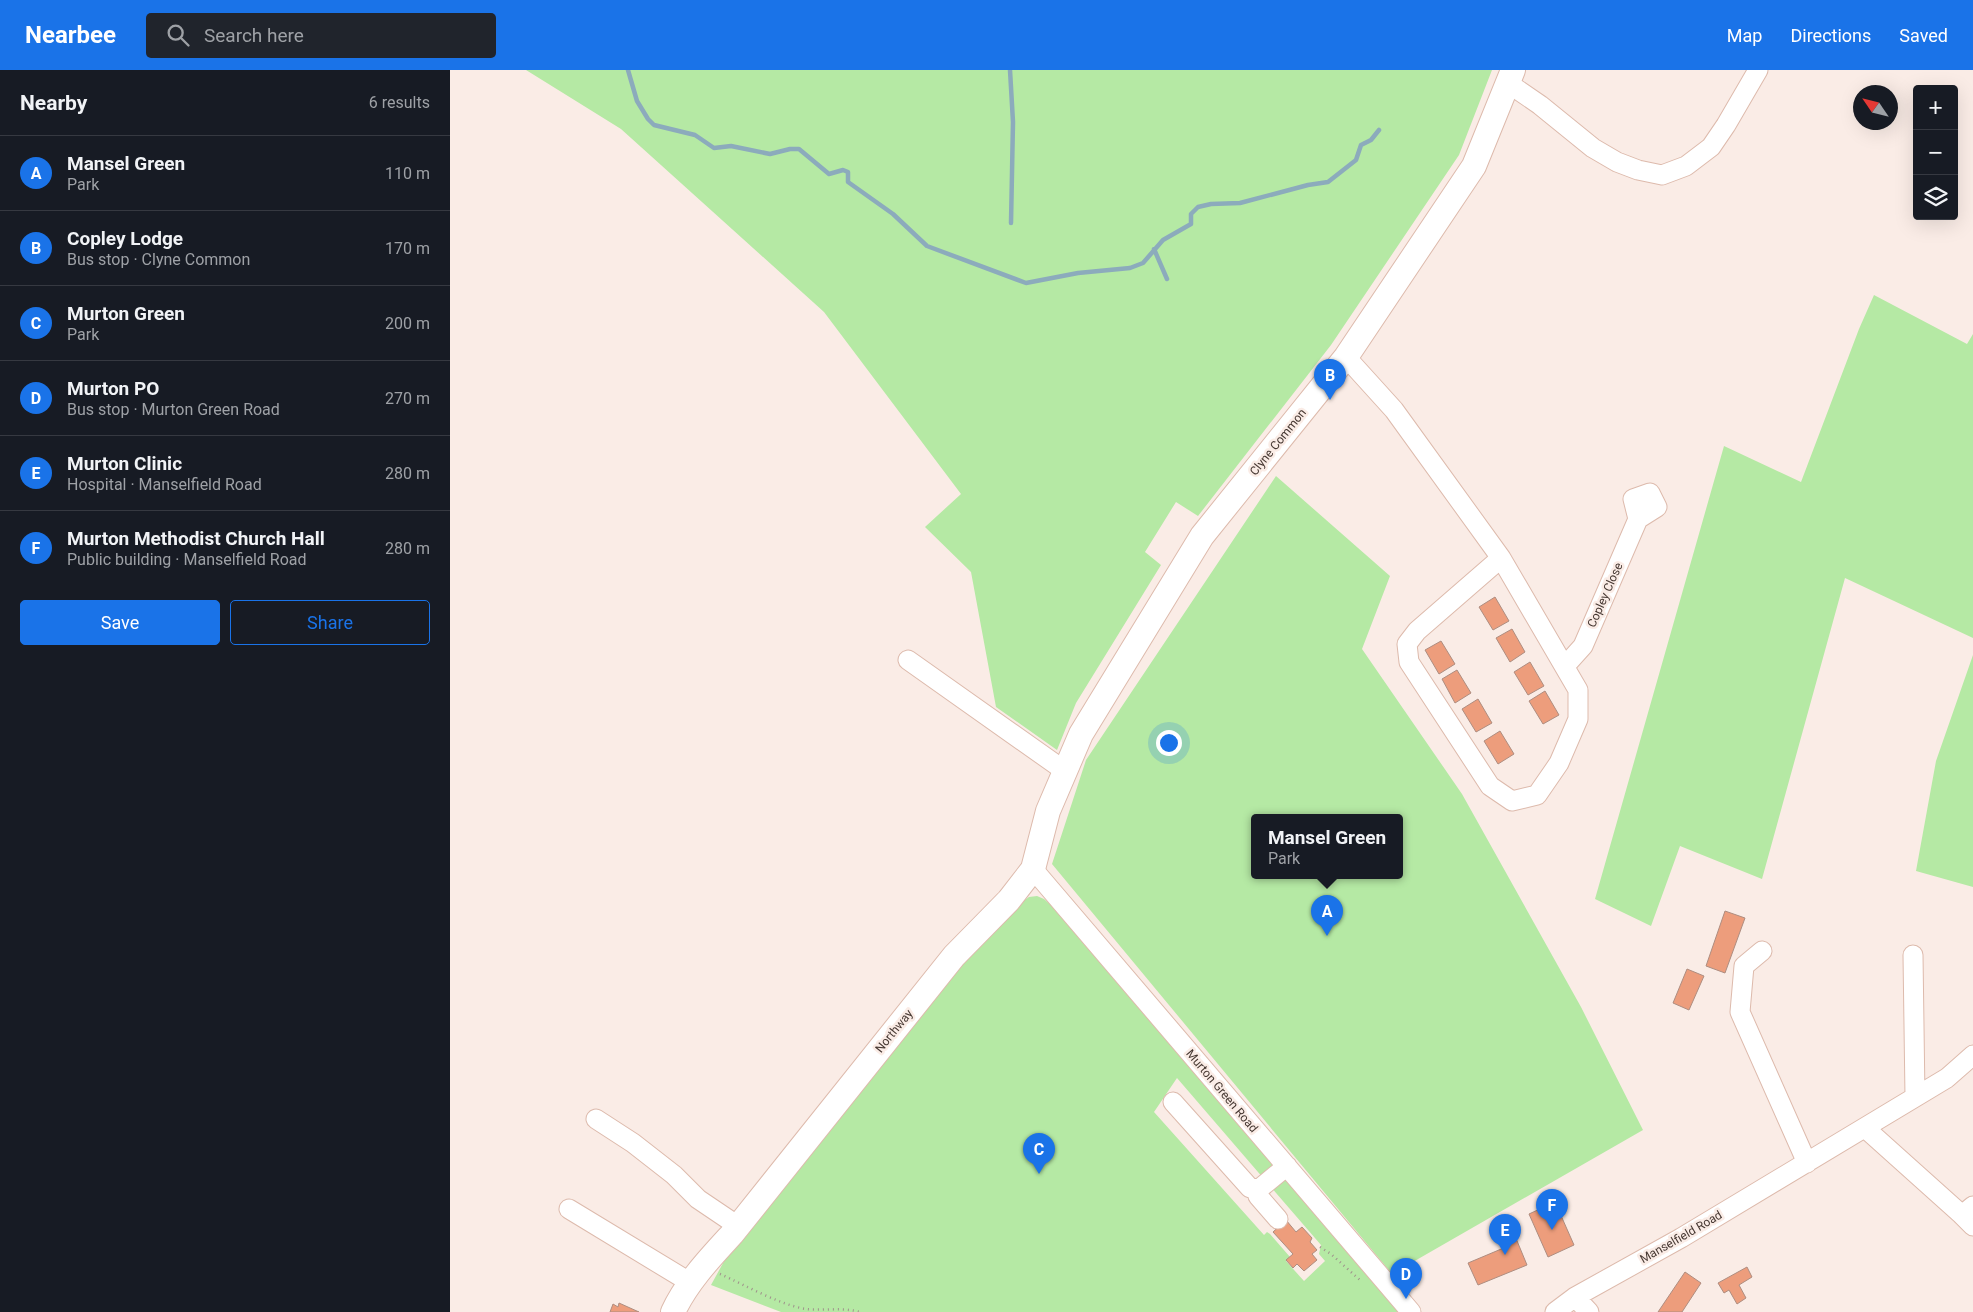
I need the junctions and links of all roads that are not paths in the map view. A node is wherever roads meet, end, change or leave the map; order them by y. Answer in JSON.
{"nodes":[{"id":1,"x":1758,"y":70,"type":"edge"},
{"id":2,"x":1510,"y":76,"type":"edge"},
{"id":3,"x":1346,"y":357,"type":"junction"},
{"id":4,"x":1638,"y":519,"type":"dead end"},
{"id":5,"x":1501,"y":558,"type":"junction"},
{"id":6,"x":908,"y":660,"type":"dead end"},
{"id":7,"x":1566,"y":666,"type":"junction"},
{"id":8,"x":1081,"y":734,"type":"joint"},
{"id":9,"x":1065,"y":771,"type":"junction"},
{"id":10,"x":1033,"y":869,"type":"junction"},
{"id":11,"x":1762,"y":951,"type":"dead end"},
{"id":12,"x":1913,"y":955,"type":"dead end"},
{"id":13,"x":1973,"y":1055,"type":"edge"},
{"id":14,"x":1973,"y":1070,"type":"edge"},
{"id":15,"x":1947,"y":1078,"type":"junction"},
{"id":16,"x":1915,"y":1097,"type":"junction"},
{"id":17,"x":1173,"y":1102,"type":"dead end"},
{"id":18,"x":596,"y":1119,"type":"dead end"},
{"id":19,"x":1865,"y":1128,"type":"junction"},
{"id":20,"x":1807,"y":1162,"type":"junction"},
{"id":21,"x":1287,"y":1166,"type":"junction"},
{"id":22,"x":1259,"y":1189,"type":"junction"},
{"id":23,"x":569,"y":1209,"type":"dead end"},
{"id":24,"x":1969,"y":1216,"type":"edge"},
{"id":25,"x":1278,"y":1219,"type":"dead end"},
{"id":26,"x":738,"y":1226,"type":"junction"},
{"id":27,"x":696,"y":1274,"type":"junction"},
{"id":28,"x":1574,"y":1297,"type":"junction"},
{"id":29,"x":673,"y":1312,"type":"edge"},
{"id":30,"x":1411,"y":1312,"type":"edge"},
{"id":31,"x":1555,"y":1312,"type":"edge"},
{"id":32,"x":1589,"y":1312,"type":"edge"}],
"edges":[{"from":1,"to":2,"type":"street"},
{"from":2,"to":3,"type":"main road","name":"Clyne Common"},
{"from":3,"to":5,"type":"street"},
{"from":3,"to":8,"type":"main road","name":"Clyne Common"},
{"from":4,"to":7,"type":"street","name":"Copley Close"},
{"from":5,"to":7,"type":"street"},
{"from":5,"to":7,"type":"street"},
{"from":6,"to":9,"type":"street"},
{"from":8,"to":9,"type":"main road","name":"Northway"},
{"from":9,"to":10,"type":"main road","name":"Northway"},
{"from":10,"to":21,"type":"street","name":"Murton Green Road"},
{"from":10,"to":26,"type":"main road","name":"Northway"},
{"from":11,"to":20,"type":"street"},
{"from":12,"to":16,"type":"street"},
{"from":13,"to":15,"type":"street","name":"Manselfield Road"},
{"from":14,"to":15,"type":"street","name":"Manselfield Road"},
{"from":15,"to":16,"type":"street","name":"Manselfield Road"},
{"from":16,"to":19,"type":"street","name":"Manselfield Road"},
{"from":17,"to":22,"type":"street"},
{"from":18,"to":26,"type":"street"},
{"from":19,"to":20,"type":"street","name":"Manselfield Road"},
{"from":19,"to":24,"type":"street"},
{"from":20,"to":28,"type":"street","name":"Manselfield Road"},
{"from":21,"to":22,"type":"street"},
{"from":21,"to":30,"type":"street","name":"Murton Green Road"},
{"from":22,"to":25,"type":"street"},
{"from":23,"to":27,"type":"street"},
{"from":26,"to":27,"type":"main road","name":"Northway"},
{"from":27,"to":29,"type":"main road","name":"Northway"},
{"from":28,"to":31,"type":"street","name":"Manselfield Road"},
{"from":28,"to":32,"type":"street"}]}
